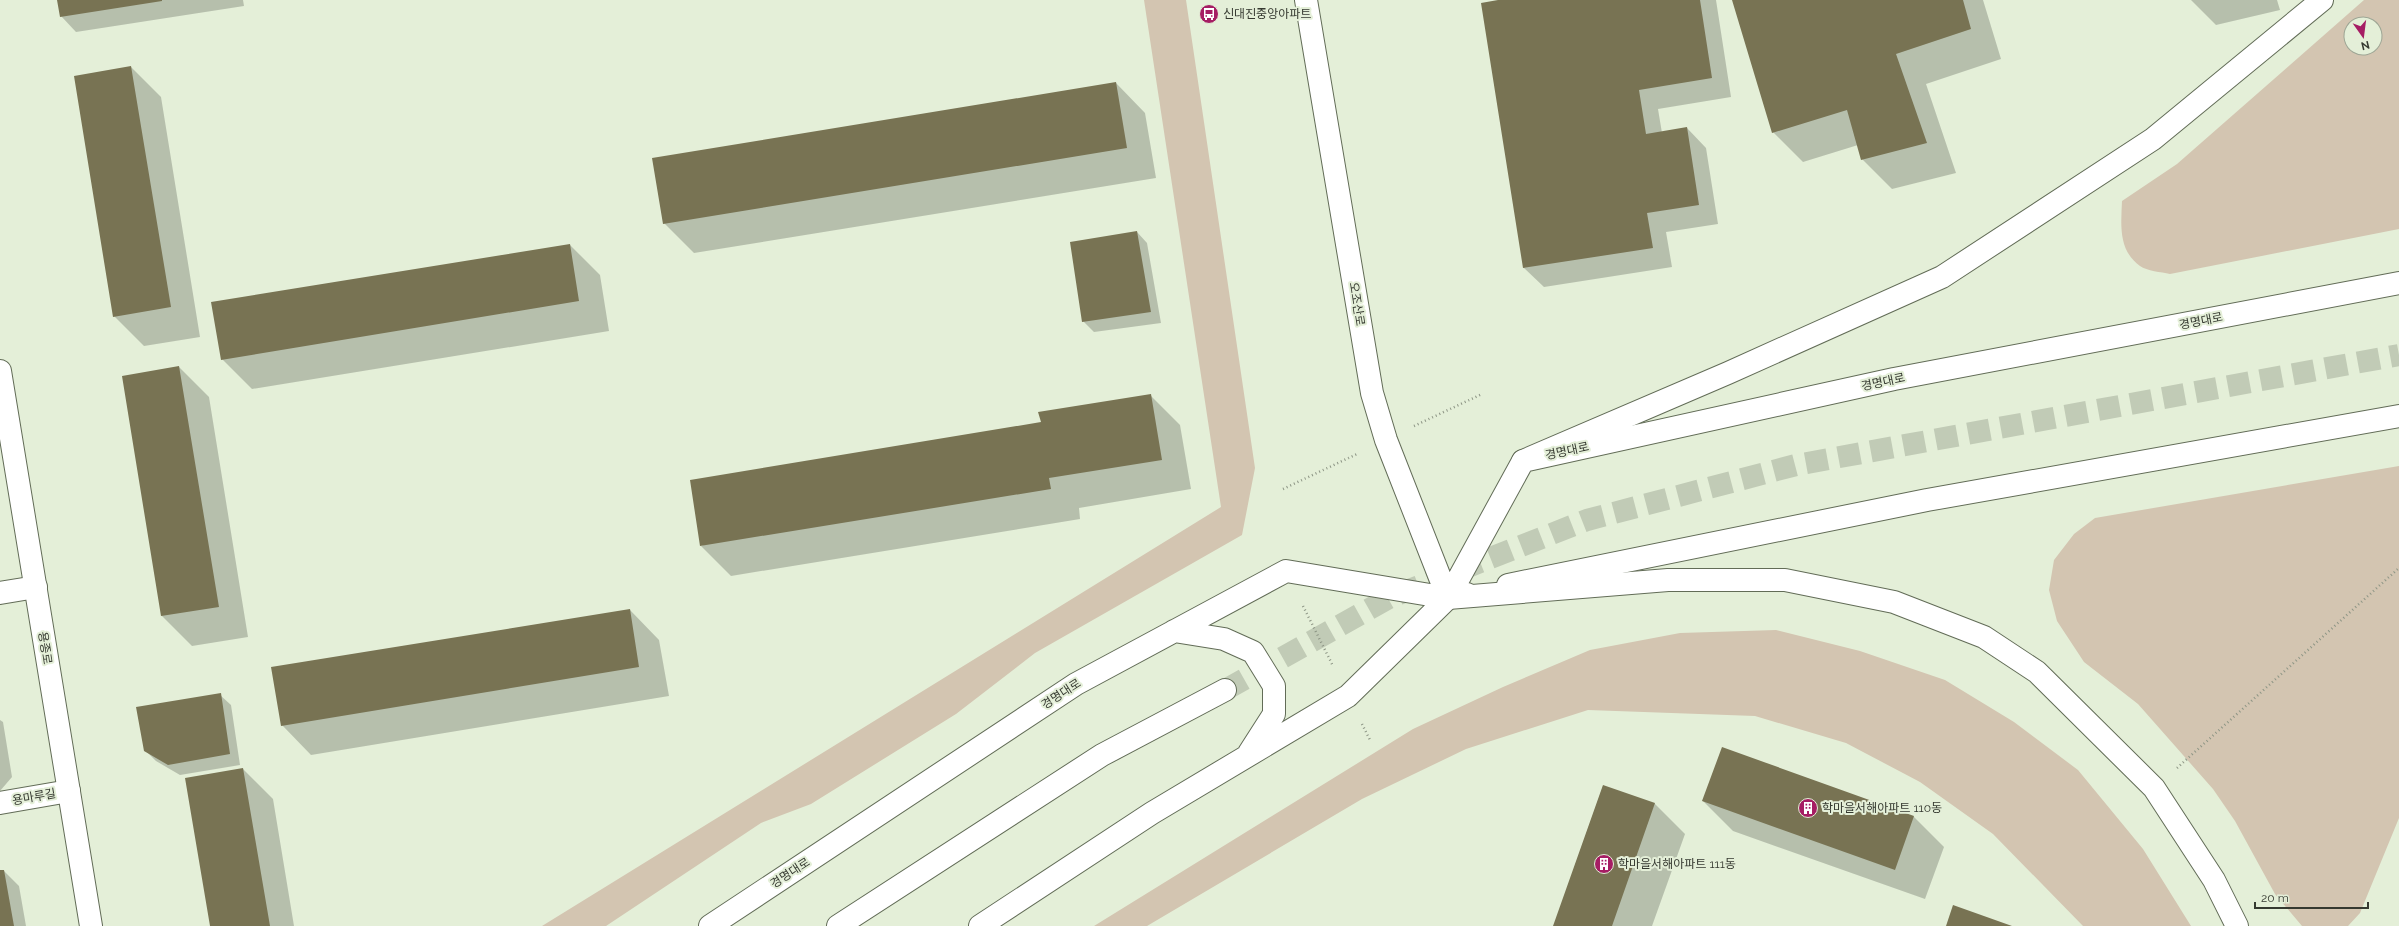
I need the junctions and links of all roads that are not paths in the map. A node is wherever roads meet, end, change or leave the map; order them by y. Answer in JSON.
{"nodes":[{"id":1,"x":1306,"y":0,"type":"edge"},
{"id":2,"x":2322,"y":0,"type":"edge"},
{"id":3,"x":2399,"y":283,"type":"edge"},
{"id":4,"x":0,"y":371,"type":"edge"},
{"id":5,"x":2399,"y":416,"type":"edge"},
{"id":6,"x":1523,"y":461,"type":"junction"},
{"id":7,"x":36,"y":587,"type":"junction"},
{"id":8,"x":0,"y":593,"type":"edge"},
{"id":9,"x":1448,"y":598,"type":"junction"},
{"id":10,"x":1174,"y":631,"type":"junction"},
{"id":11,"x":1225,"y":690,"type":"tunnel mouth"},
{"id":12,"x":1247,"y":757,"type":"junction"},
{"id":13,"x":69,"y":791,"type":"junction"},
{"id":14,"x":0,"y":802,"type":"edge"},
{"id":15,"x":91,"y":926,"type":"edge"},
{"id":16,"x":710,"y":926,"type":"edge"},
{"id":17,"x":838,"y":926,"type":"edge"},
{"id":18,"x":980,"y":926,"type":"edge"},
{"id":19,"x":2237,"y":926,"type":"edge"}],
"edges":[{"from":1,"to":9,"type":"street","name":"오조산로"},
{"from":2,"to":6,"type":"street"},
{"from":3,"to":6,"type":"street","name":"경명대로"},
{"from":4,"to":7,"type":"street","name":"용종로"},
{"from":5,"to":9,"type":"street"},
{"from":6,"to":9,"type":"street"},
{"from":7,"to":8,"type":"street"},
{"from":7,"to":13,"type":"street","name":"용종로"},
{"from":9,"to":10,"type":"street","name":"경명대로"},
{"from":9,"to":12,"type":"street"},
{"from":9,"to":19,"type":"street"},
{"from":10,"to":12,"type":"street"},
{"from":10,"to":16,"type":"street","name":"경명대로"},
{"from":11,"to":17,"type":"street"},
{"from":12,"to":18,"type":"street"},
{"from":13,"to":14,"type":"street","name":"용마루길"},
{"from":13,"to":15,"type":"street","name":"용종로"}]}
